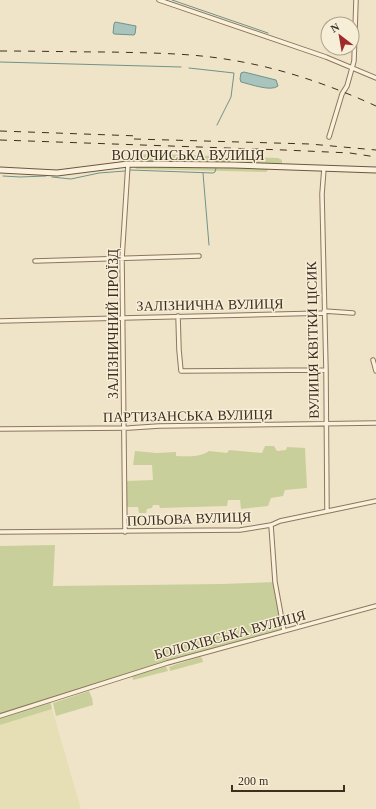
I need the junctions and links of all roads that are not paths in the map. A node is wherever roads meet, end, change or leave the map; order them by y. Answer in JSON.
{"nodes":[{"id":1,"x":160,"y":0,"type":"edge"},
{"id":2,"x":356,"y":0,"type":"edge"},
{"id":3,"x":352,"y":68,"type":"junction"},
{"id":4,"x":376,"y":78,"type":"edge"},
{"id":5,"x":329,"y":137,"type":"dead end"},
{"id":6,"x":128,"y":164,"type":"junction"},
{"id":7,"x":324,"y":168,"type":"junction"},
{"id":8,"x":0,"y":170,"type":"edge"},
{"id":9,"x":376,"y":170,"type":"edge"},
{"id":10,"x":199,"y":256,"type":"dead end"},
{"id":11,"x":122,"y":258,"type":"junction"},
{"id":12,"x":35,"y":261,"type":"dead end"},
{"id":13,"x":324,"y":312,"type":"junction"},
{"id":14,"x":353,"y":313,"type":"dead end"},
{"id":15,"x":178,"y":316,"type":"junction"},
{"id":16,"x":122,"y":318,"type":"junction"},
{"id":17,"x":0,"y":321,"type":"edge"},
{"id":18,"x":373,"y":360,"type":"dead end"},
{"id":19,"x":326,"y":370,"type":"junction"},
{"id":20,"x":376,"y":371,"type":"edge"},
{"id":21,"x":376,"y":423,"type":"edge"},
{"id":22,"x":326,"y":425,"type":"junction"},
{"id":23,"x":125,"y":428,"type":"junction"},
{"id":24,"x":0,"y":429,"type":"edge"},
{"id":25,"x":376,"y":500,"type":"edge"},
{"id":26,"x":327,"y":511,"type":"junction"},
{"id":27,"x":271,"y":525,"type":"junction"},
{"id":28,"x":0,"y":532,"type":"edge"},
{"id":29,"x":125,"y":532,"type":"junction"},
{"id":30,"x":376,"y":606,"type":"edge"},
{"id":31,"x":284,"y":631,"type":"junction"},
{"id":32,"x":0,"y":716,"type":"edge"}],
"edges":[{"from":1,"to":3,"type":"street"},
{"from":2,"to":3,"type":"street"},
{"from":3,"to":4,"type":"street"},
{"from":3,"to":5,"type":"street"},
{"from":6,"to":7,"type":"main road","name":"ВОЛОЧИСЬКА ВУЛИЦЯ"},
{"from":6,"to":8,"type":"main road","name":"ВОЛОЧИСЬКА ВУЛИЦЯ"},
{"from":6,"to":11,"type":"street","name":"ЗАЛІЗНИЧНИЙ ПРОЇЗД"},
{"from":7,"to":9,"type":"main road","name":"ВОЛОЧИСЬКА ВУЛИЦЯ"},
{"from":7,"to":13,"type":"street","name":"ВУЛИЦЯ КВІТКИ ЦІСИК"},
{"from":10,"to":11,"type":"street"},
{"from":11,"to":12,"type":"street"},
{"from":11,"to":16,"type":"street","name":"ЗАЛІЗНИЧНИЙ ПРОЇЗД"},
{"from":13,"to":14,"type":"street","name":"ЗАЛІЗНИЧНА ВУЛИЦЯ"},
{"from":13,"to":15,"type":"street","name":"ЗАЛІЗНИЧНА ВУЛИЦЯ"},
{"from":13,"to":19,"type":"street","name":"ВУЛИЦЯ КВІТКИ ЦІСИК"},
{"from":15,"to":16,"type":"street","name":"ЗАЛІЗНИЧНА ВУЛИЦЯ"},
{"from":15,"to":19,"type":"street"},
{"from":16,"to":17,"type":"street","name":"ЗАЛІЗНИЧНА ВУЛИЦЯ"},
{"from":16,"to":23,"type":"street","name":"ЗАЛІЗНИЧНИЙ ПРОЇЗД"},
{"from":18,"to":20,"type":"street"},
{"from":19,"to":22,"type":"street","name":"ВУЛИЦЯ КВІТКИ ЦІСИК"},
{"from":21,"to":22,"type":"street","name":"ПАРТИЗАНСЬКА ВУЛИЦЯ"},
{"from":22,"to":23,"type":"street","name":"ПАРТИЗАНСЬКА ВУЛИЦЯ"},
{"from":22,"to":26,"type":"street","name":"ВУЛИЦЯ КВІТКИ ЦІСИК"},
{"from":23,"to":24,"type":"street","name":"ПАРТИЗАНСЬКА ВУЛИЦЯ"},
{"from":23,"to":29,"type":"street","name":"ЗАЛІЗНИЧНИЙ ПРОЇЗД"},
{"from":25,"to":26,"type":"street","name":"ПОЛЬОВА ВУЛИЦЯ"},
{"from":26,"to":27,"type":"street","name":"ПОЛЬОВА ВУЛИЦЯ"},
{"from":27,"to":29,"type":"street","name":"ПОЛЬОВА ВУЛИЦЯ"},
{"from":27,"to":31,"type":"street"},
{"from":28,"to":29,"type":"street","name":"ПОЛЬОВА ВУЛИЦЯ"},
{"from":30,"to":31,"type":"street","name":"БОЛОХІВСЬКА ВУЛИЦЯ"},
{"from":31,"to":32,"type":"street","name":"БОЛОХІВСЬКА ВУЛИЦЯ"}]}
